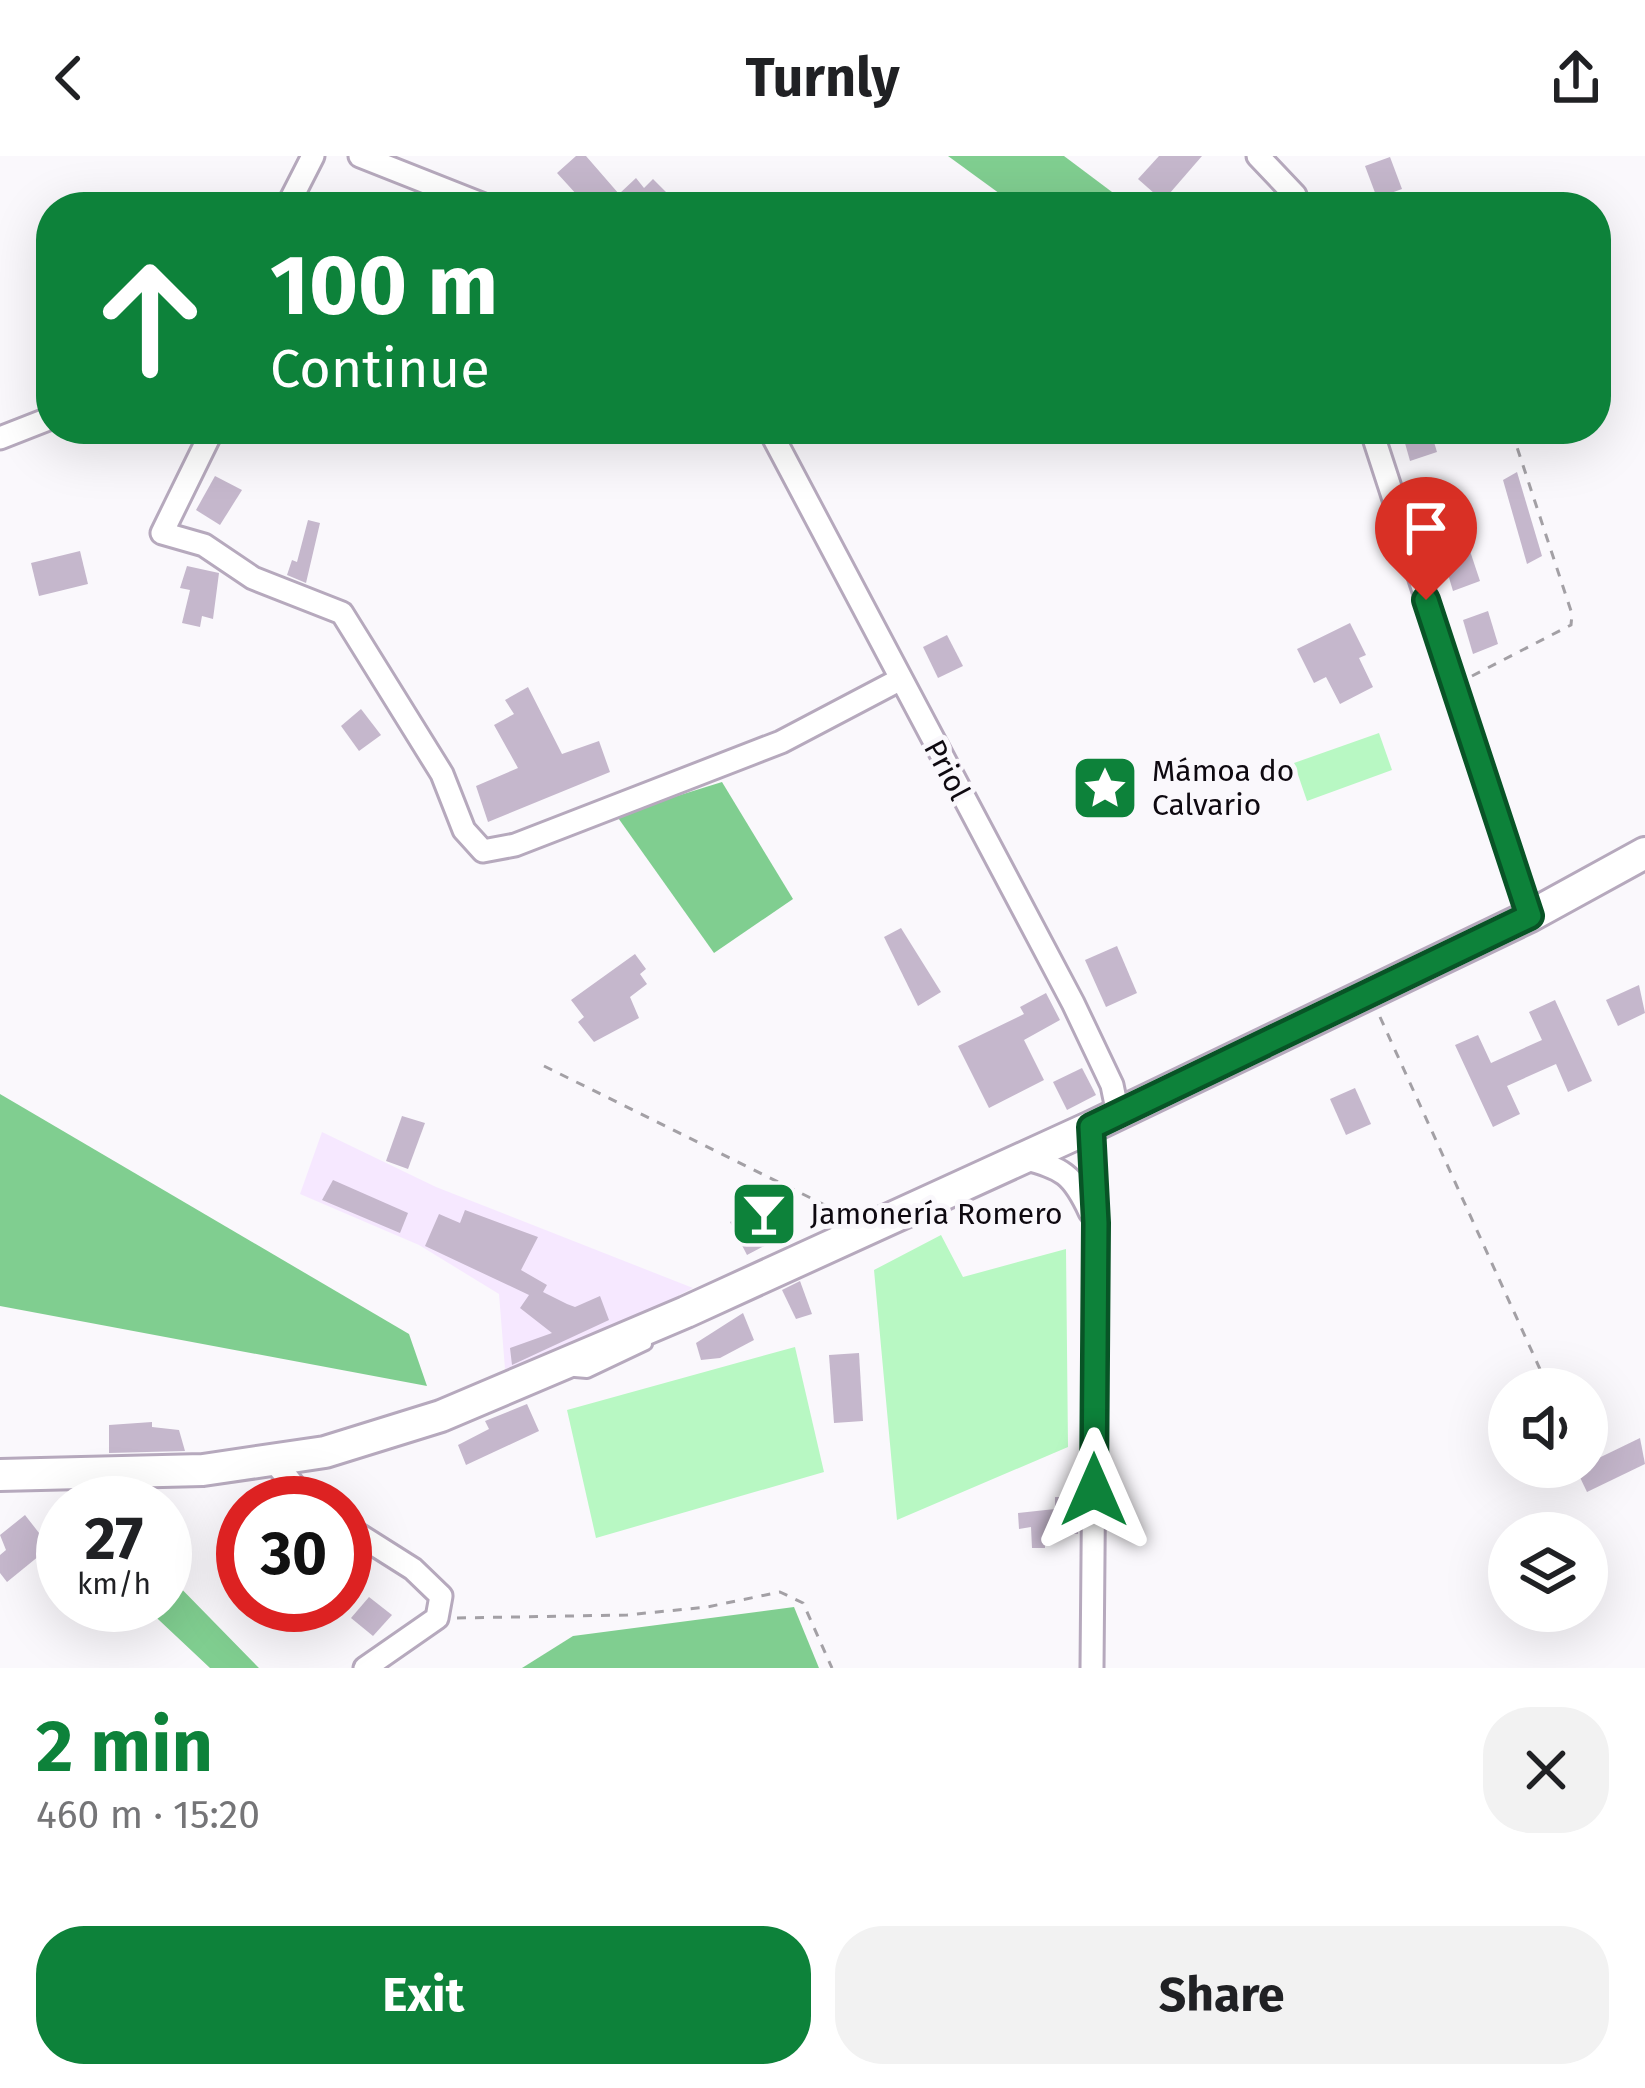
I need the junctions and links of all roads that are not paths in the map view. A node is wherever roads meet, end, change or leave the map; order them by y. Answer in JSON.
{"nodes":[{"id":1,"x":314,"y":156,"type":"edge"},
{"id":2,"x":360,"y":156,"type":"edge"},
{"id":3,"x":1258,"y":156,"type":"edge"},
{"id":4,"x":295,"y":192,"type":"edge"},
{"id":5,"x":451,"y":192,"type":"edge"},
{"id":6,"x":1293,"y":192,"type":"edge"},
{"id":7,"x":36,"y":424,"type":"edge"},
{"id":8,"x":0,"y":438,"type":"edge"},
{"id":9,"x":206,"y":444,"type":"edge"},
{"id":10,"x":777,"y":444,"type":"edge"},
{"id":11,"x":1376,"y":444,"type":"edge"},
{"id":12,"x":899,"y":680,"type":"junction"},
{"id":13,"x":1645,"y":854,"type":"edge"},
{"id":14,"x":1530,"y":916,"type":"junction"},
{"id":15,"x":1094,"y":1125,"type":"junction"},
{"id":16,"x":1023,"y":1158,"type":"junction"},
{"id":17,"x":1078,"y":1187,"type":"junction"},
{"id":18,"x":1096,"y":1223,"type":"junction"},
{"id":19,"x":273,"y":1460,"type":"junction"},
{"id":20,"x":0,"y":1475,"type":"edge"},
{"id":21,"x":286,"y":1476,"type":"edge"},
{"id":22,"x":372,"y":1543,"type":"edge"},
{"id":23,"x":365,"y":1668,"type":"edge"},
{"id":24,"x":1092,"y":1668,"type":"edge"}],
"edges":[{"from":1,"to":4,"type":"street"},
{"from":2,"to":5,"type":"street"},
{"from":3,"to":6,"type":"street"},
{"from":7,"to":8,"type":"street"},
{"from":9,"to":12,"type":"street"},
{"from":10,"to":12,"type":"street","name":"Priol"},
{"from":11,"to":14,"type":"street"},
{"from":12,"to":15,"type":"street","name":"Priol"},
{"from":13,"to":14,"type":"main road"},
{"from":14,"to":15,"type":"main road"},
{"from":15,"to":16,"type":"main road"},
{"from":15,"to":17,"type":"street"},
{"from":15,"to":18,"type":"street"},
{"from":16,"to":17,"type":"street"},
{"from":16,"to":19,"type":"main road"},
{"from":17,"to":18,"type":"street"},
{"from":18,"to":24,"type":"street"},
{"from":19,"to":20,"type":"main road"},
{"from":19,"to":21,"type":"street"},
{"from":22,"to":23,"type":"street"}]}
